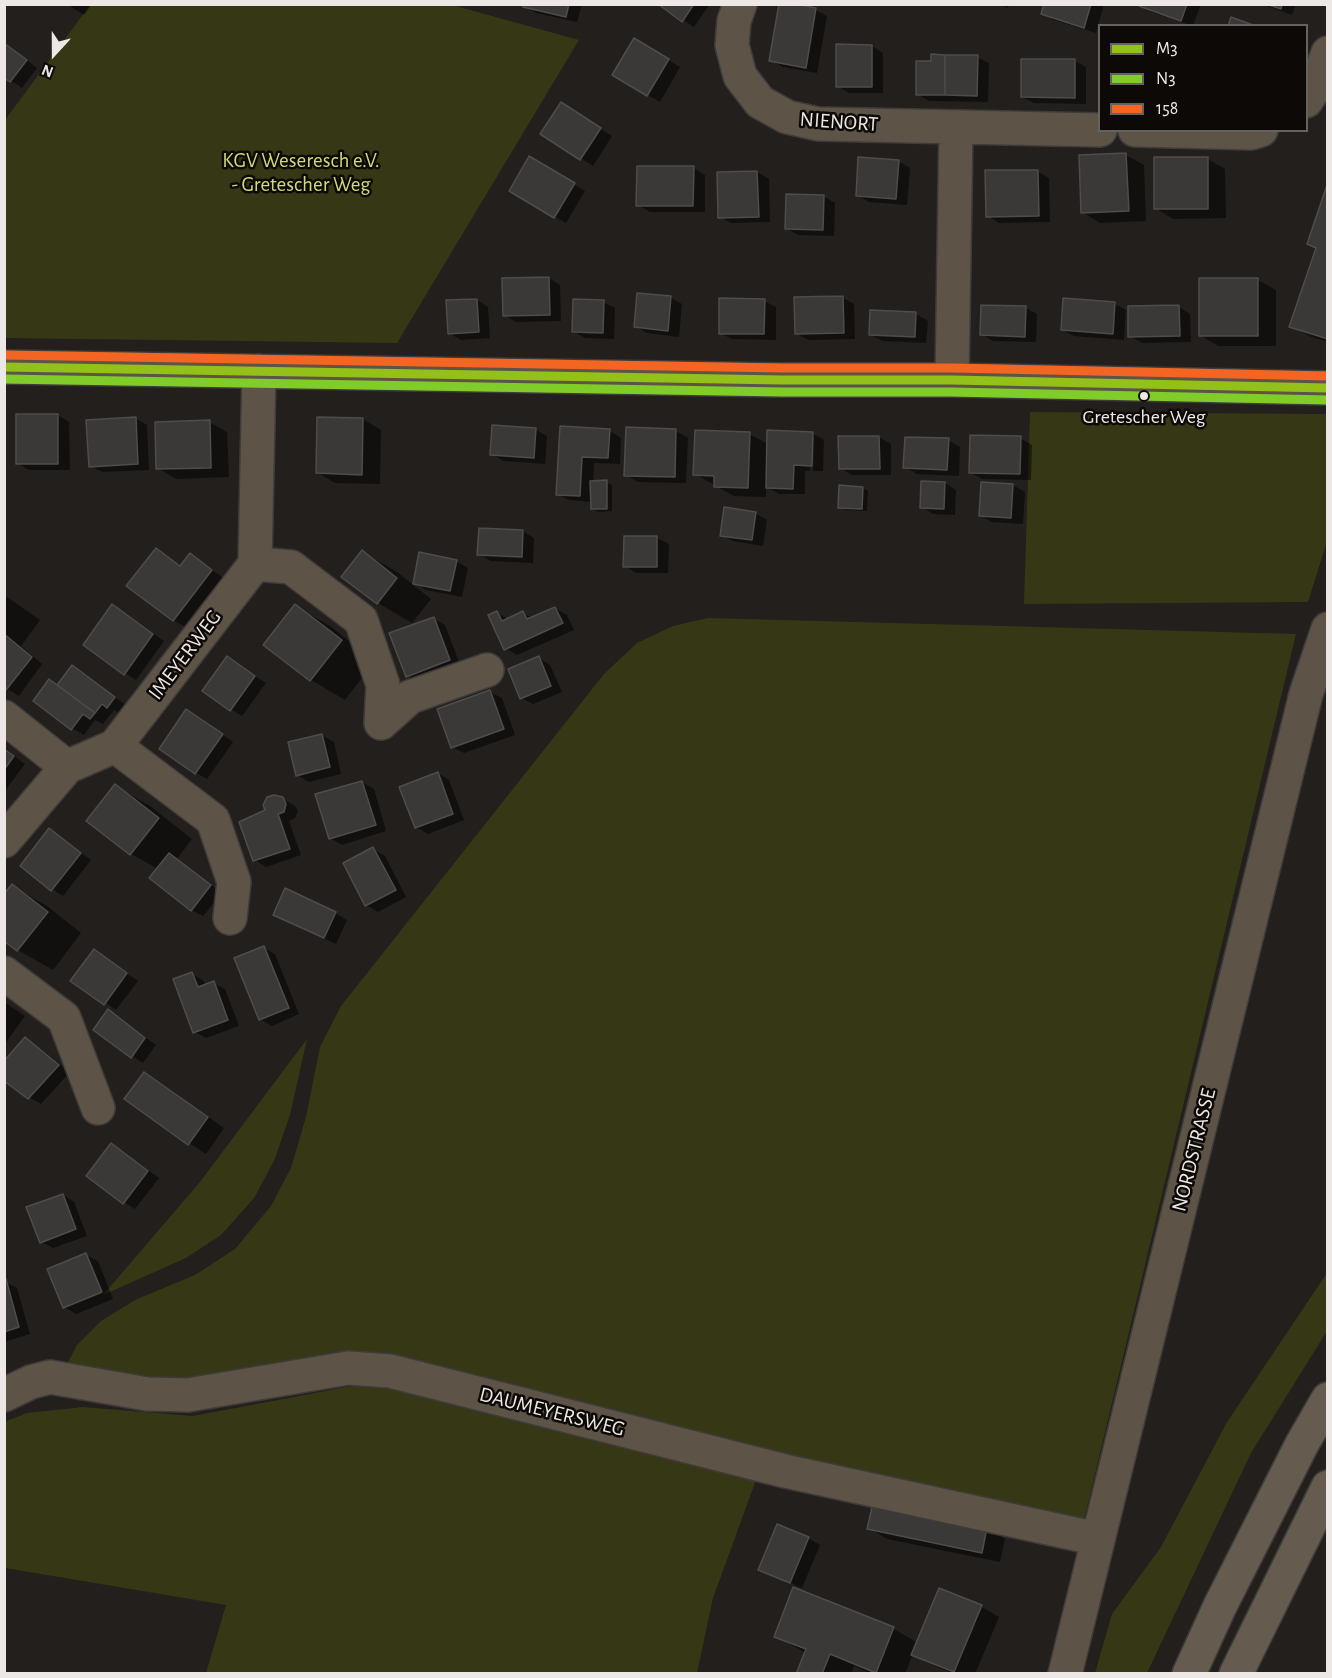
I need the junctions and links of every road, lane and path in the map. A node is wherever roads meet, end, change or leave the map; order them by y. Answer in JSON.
{"nodes":[{"id":1,"x":740,"y":4,"type":"edge"},
{"id":2,"x":1328,"y":53,"type":"edge"},
{"id":3,"x":1308,"y":98,"type":"edge"},
{"id":4,"x":956,"y":127,"type":"junction"},
{"id":5,"x":1098,"y":130,"type":"edge"},
{"id":6,"x":1212,"y":132,"type":"edge"},
{"id":7,"x":1254,"y":132,"type":"edge"},
{"id":8,"x":4,"y":367,"type":"edge"},
{"id":9,"x":259,"y":371,"type":"junction"},
{"id":10,"x":952,"y":380,"type":"junction"},
{"id":11,"x":1328,"y":388,"type":"edge"},
{"id":12,"x":255,"y":564,"type":"junction"},
{"id":13,"x":1328,"y":628,"type":"edge"},
{"id":14,"x":487,"y":670,"type":"dead end"},
{"id":15,"x":4,"y":717,"type":"edge"},
{"id":16,"x":115,"y":746,"type":"junction"},
{"id":17,"x":68,"y":767,"type":"junction"},
{"id":18,"x":4,"y":841,"type":"edge"},
{"id":19,"x":230,"y":918,"type":"dead end"},
{"id":20,"x":4,"y":973,"type":"edge"},
{"id":21,"x":98,"y":1108,"type":"dead end"},
{"id":22,"x":4,"y":1395,"type":"edge"},
{"id":23,"x":1328,"y":1400,"type":"edge"},
{"id":24,"x":1328,"y":1487,"type":"edge"},
{"id":25,"x":1098,"y":1539,"type":"junction"},
{"id":26,"x":1065,"y":1674,"type":"edge"},
{"id":27,"x":1189,"y":1674,"type":"edge"},
{"id":28,"x":1236,"y":1674,"type":"edge"}],
"edges":[{"from":1,"to":4,"type":"street","name":"NIENORT"},
{"from":2,"to":3,"type":"street"},
{"from":4,"to":5,"type":"street","name":"NIENORT"},
{"from":4,"to":10,"type":"street"},
{"from":6,"to":7,"type":"street"},
{"from":8,"to":9,"type":"street"},
{"from":9,"to":10,"type":"street"},
{"from":9,"to":12,"type":"street"},
{"from":10,"to":11,"type":"street"},
{"from":12,"to":14,"type":"street"},
{"from":12,"to":16,"type":"street","name":"IMEYERWEG"},
{"from":13,"to":25,"type":"street","name":"NORDSTRASSE"},
{"from":15,"to":17,"type":"street"},
{"from":16,"to":17,"type":"street","name":"IMEYERWEG"},
{"from":16,"to":19,"type":"street"},
{"from":17,"to":18,"type":"street","name":"IMEYERWEG"},
{"from":20,"to":21,"type":"street"},
{"from":22,"to":25,"type":"street","name":"DAUMEYERSWEG"},
{"from":23,"to":27,"type":"highway"},
{"from":24,"to":28,"type":"highway"},
{"from":25,"to":26,"type":"street","name":"NORDSTRASSE"}]}
